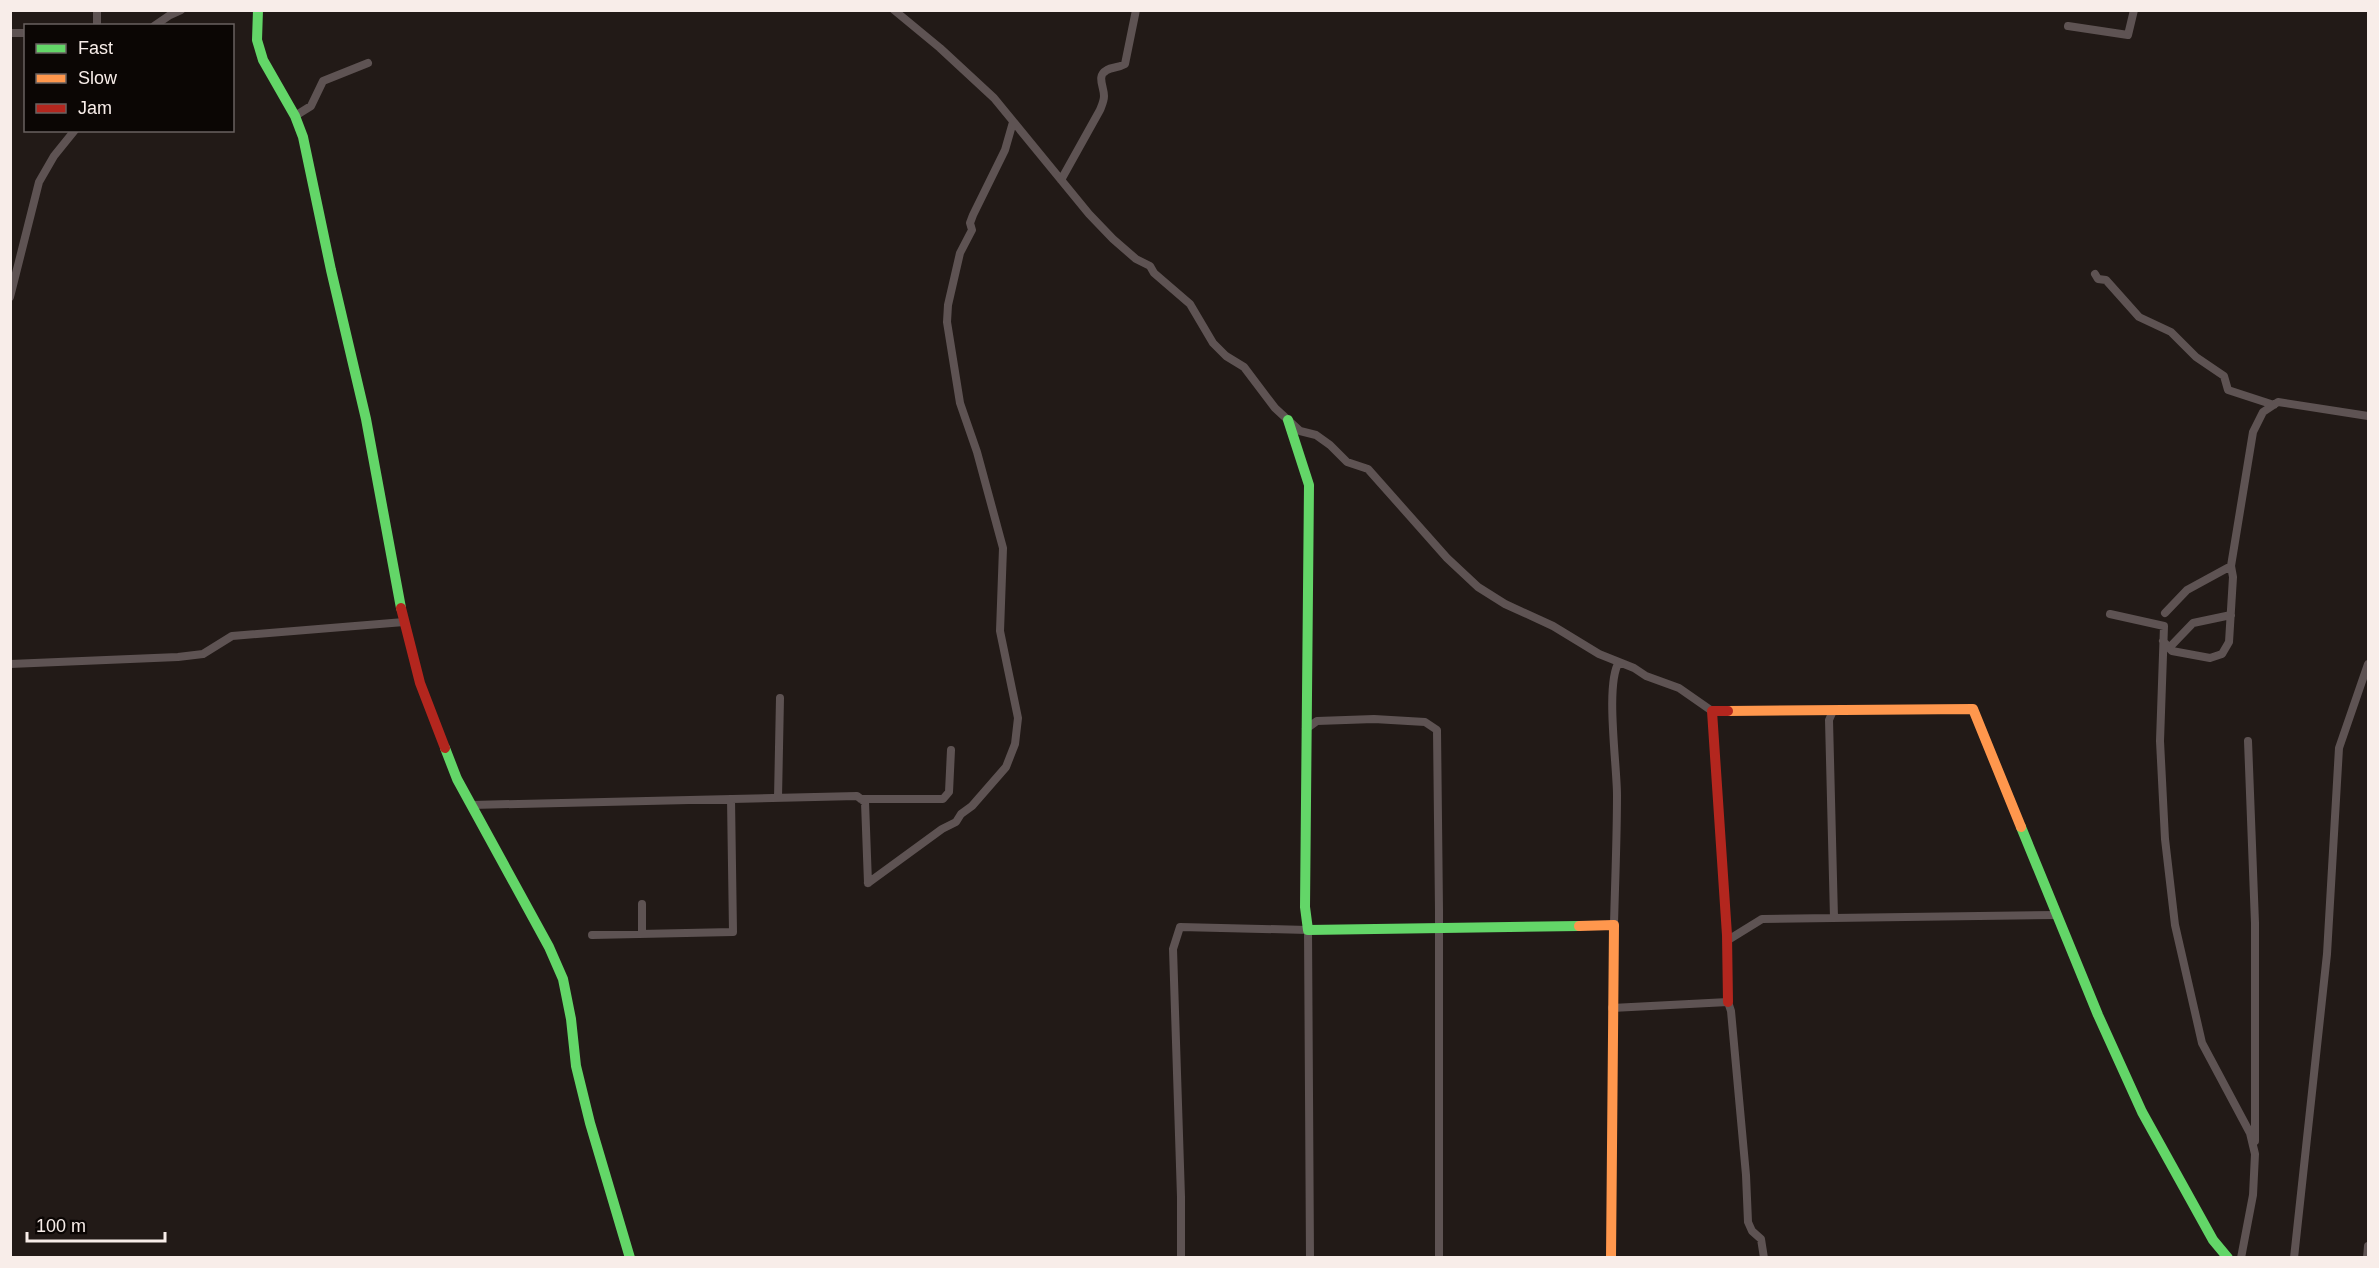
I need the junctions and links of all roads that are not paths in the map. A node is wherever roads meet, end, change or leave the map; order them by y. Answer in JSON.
{"nodes":[{"id":1,"x":181,"y":10,"type":"edge"},
{"id":2,"x":258,"y":10,"type":"edge"},
{"id":3,"x":894,"y":10,"type":"edge"},
{"id":4,"x":1136,"y":10,"type":"edge"},
{"id":5,"x":2134,"y":10,"type":"edge"},
{"id":6,"x":157,"y":24,"type":"edge"},
{"id":7,"x":2068,"y":26,"type":"dead end"},
{"id":8,"x":368,"y":63,"type":"dead end"},
{"id":9,"x":295,"y":116,"type":"junction"},
{"id":10,"x":1013,"y":122,"type":"junction"},
{"id":11,"x":73,"y":132,"type":"edge"},
{"id":12,"x":1061,"y":180,"type":"junction"},
{"id":13,"x":2095,"y":274,"type":"dead end"},
{"id":14,"x":10,"y":297,"type":"edge"},
{"id":15,"x":2274,"y":405,"type":"junction"},
{"id":16,"x":2368,"y":416,"type":"edge"},
{"id":17,"x":1288,"y":420,"type":"junction"},
{"id":18,"x":2231,"y":566,"type":"junction"},
{"id":19,"x":2165,"y":613,"type":"dead end"},
{"id":20,"x":2110,"y":614,"type":"dead end"},
{"id":21,"x":2231,"y":615,"type":"junction"},
{"id":22,"x":404,"y":621,"type":"junction"},
{"id":23,"x":2166,"y":644,"type":"junction"},
{"id":24,"x":1619,"y":662,"type":"junction"},
{"id":25,"x":10,"y":664,"type":"edge"},
{"id":26,"x":2368,"y":664,"type":"edge"},
{"id":27,"x":780,"y":698,"type":"dead end"},
{"id":28,"x":1712,"y":711,"type":"junction"},
{"id":29,"x":1833,"y":711,"type":"junction"},
{"id":30,"x":1306,"y":729,"type":"junction"},
{"id":31,"x":2248,"y":741,"type":"dead end"},
{"id":32,"x":951,"y":750,"type":"dead end"},
{"id":33,"x":778,"y":798,"type":"junction"},
{"id":34,"x":731,"y":799,"type":"junction"},
{"id":35,"x":861,"y":799,"type":"junction"},
{"id":36,"x":472,"y":805,"type":"junction"},
{"id":37,"x":642,"y":904,"type":"dead end"},
{"id":38,"x":2057,"y":915,"type":"junction"},
{"id":39,"x":1834,"y":918,"type":"junction"},
{"id":40,"x":1614,"y":926,"type":"junction"},
{"id":41,"x":1439,"y":929,"type":"junction"},
{"id":42,"x":1308,"y":930,"type":"junction"},
{"id":43,"x":642,"y":934,"type":"junction"},
{"id":44,"x":592,"y":935,"type":"dead end"},
{"id":45,"x":1728,"y":940,"type":"junction"},
{"id":46,"x":1728,"y":1002,"type":"junction"},
{"id":47,"x":1612,"y":1008,"type":"junction"},
{"id":48,"x":2255,"y":1154,"type":"junction"},
{"id":49,"x":2368,"y":1245,"type":"edge"},
{"id":50,"x":630,"y":1257,"type":"edge"},
{"id":51,"x":1181,"y":1257,"type":"edge"},
{"id":52,"x":1310,"y":1257,"type":"edge"},
{"id":53,"x":1439,"y":1257,"type":"edge"},
{"id":54,"x":1611,"y":1257,"type":"edge"},
{"id":55,"x":1764,"y":1257,"type":"edge"},
{"id":56,"x":2228,"y":1257,"type":"edge"},
{"id":57,"x":2241,"y":1257,"type":"edge"},
{"id":58,"x":2294,"y":1257,"type":"edge"},
{"id":59,"x":2367,"y":1257,"type":"edge"}],
"edges":[{"from":1,"to":6,"type":"street"},
{"from":2,"to":9,"type":"street"},
{"from":3,"to":10,"type":"street"},
{"from":4,"to":12,"type":"street"},
{"from":5,"to":7,"type":"street"},
{"from":8,"to":9,"type":"street"},
{"from":9,"to":22,"type":"street"},
{"from":10,"to":12,"type":"street"},
{"from":10,"to":35,"type":"street"},
{"from":11,"to":14,"type":"street"},
{"from":12,"to":17,"type":"street"},
{"from":13,"to":15,"type":"street"},
{"from":15,"to":16,"type":"street"},
{"from":15,"to":18,"type":"street"},
{"from":17,"to":24,"type":"street"},
{"from":17,"to":30,"type":"street"},
{"from":18,"to":19,"type":"street"},
{"from":18,"to":21,"type":"street"},
{"from":20,"to":23,"type":"street"},
{"from":21,"to":23,"type":"street"},
{"from":21,"to":23,"type":"street"},
{"from":22,"to":25,"type":"street"},
{"from":22,"to":36,"type":"street"},
{"from":23,"to":48,"type":"street"},
{"from":24,"to":28,"type":"street"},
{"from":24,"to":40,"type":"street"},
{"from":26,"to":58,"type":"street"},
{"from":27,"to":33,"type":"street"},
{"from":28,"to":29,"type":"street"},
{"from":28,"to":45,"type":"street"},
{"from":29,"to":38,"type":"street"},
{"from":29,"to":39,"type":"street"},
{"from":30,"to":41,"type":"street"},
{"from":30,"to":42,"type":"street"},
{"from":31,"to":48,"type":"street"},
{"from":32,"to":35,"type":"street"},
{"from":33,"to":34,"type":"street"},
{"from":33,"to":35,"type":"street"},
{"from":34,"to":36,"type":"street"},
{"from":34,"to":43,"type":"street"},
{"from":36,"to":50,"type":"street"},
{"from":37,"to":43,"type":"street"},
{"from":38,"to":39,"type":"street"},
{"from":38,"to":56,"type":"street"},
{"from":39,"to":45,"type":"street"},
{"from":40,"to":41,"type":"street"},
{"from":40,"to":47,"type":"street"},
{"from":41,"to":42,"type":"street"},
{"from":41,"to":53,"type":"street"},
{"from":42,"to":51,"type":"street"},
{"from":42,"to":52,"type":"street"},
{"from":43,"to":44,"type":"street"},
{"from":45,"to":46,"type":"street"},
{"from":46,"to":47,"type":"street"},
{"from":46,"to":55,"type":"street"},
{"from":47,"to":54,"type":"street"},
{"from":48,"to":57,"type":"street"},
{"from":49,"to":59,"type":"street"}]}
